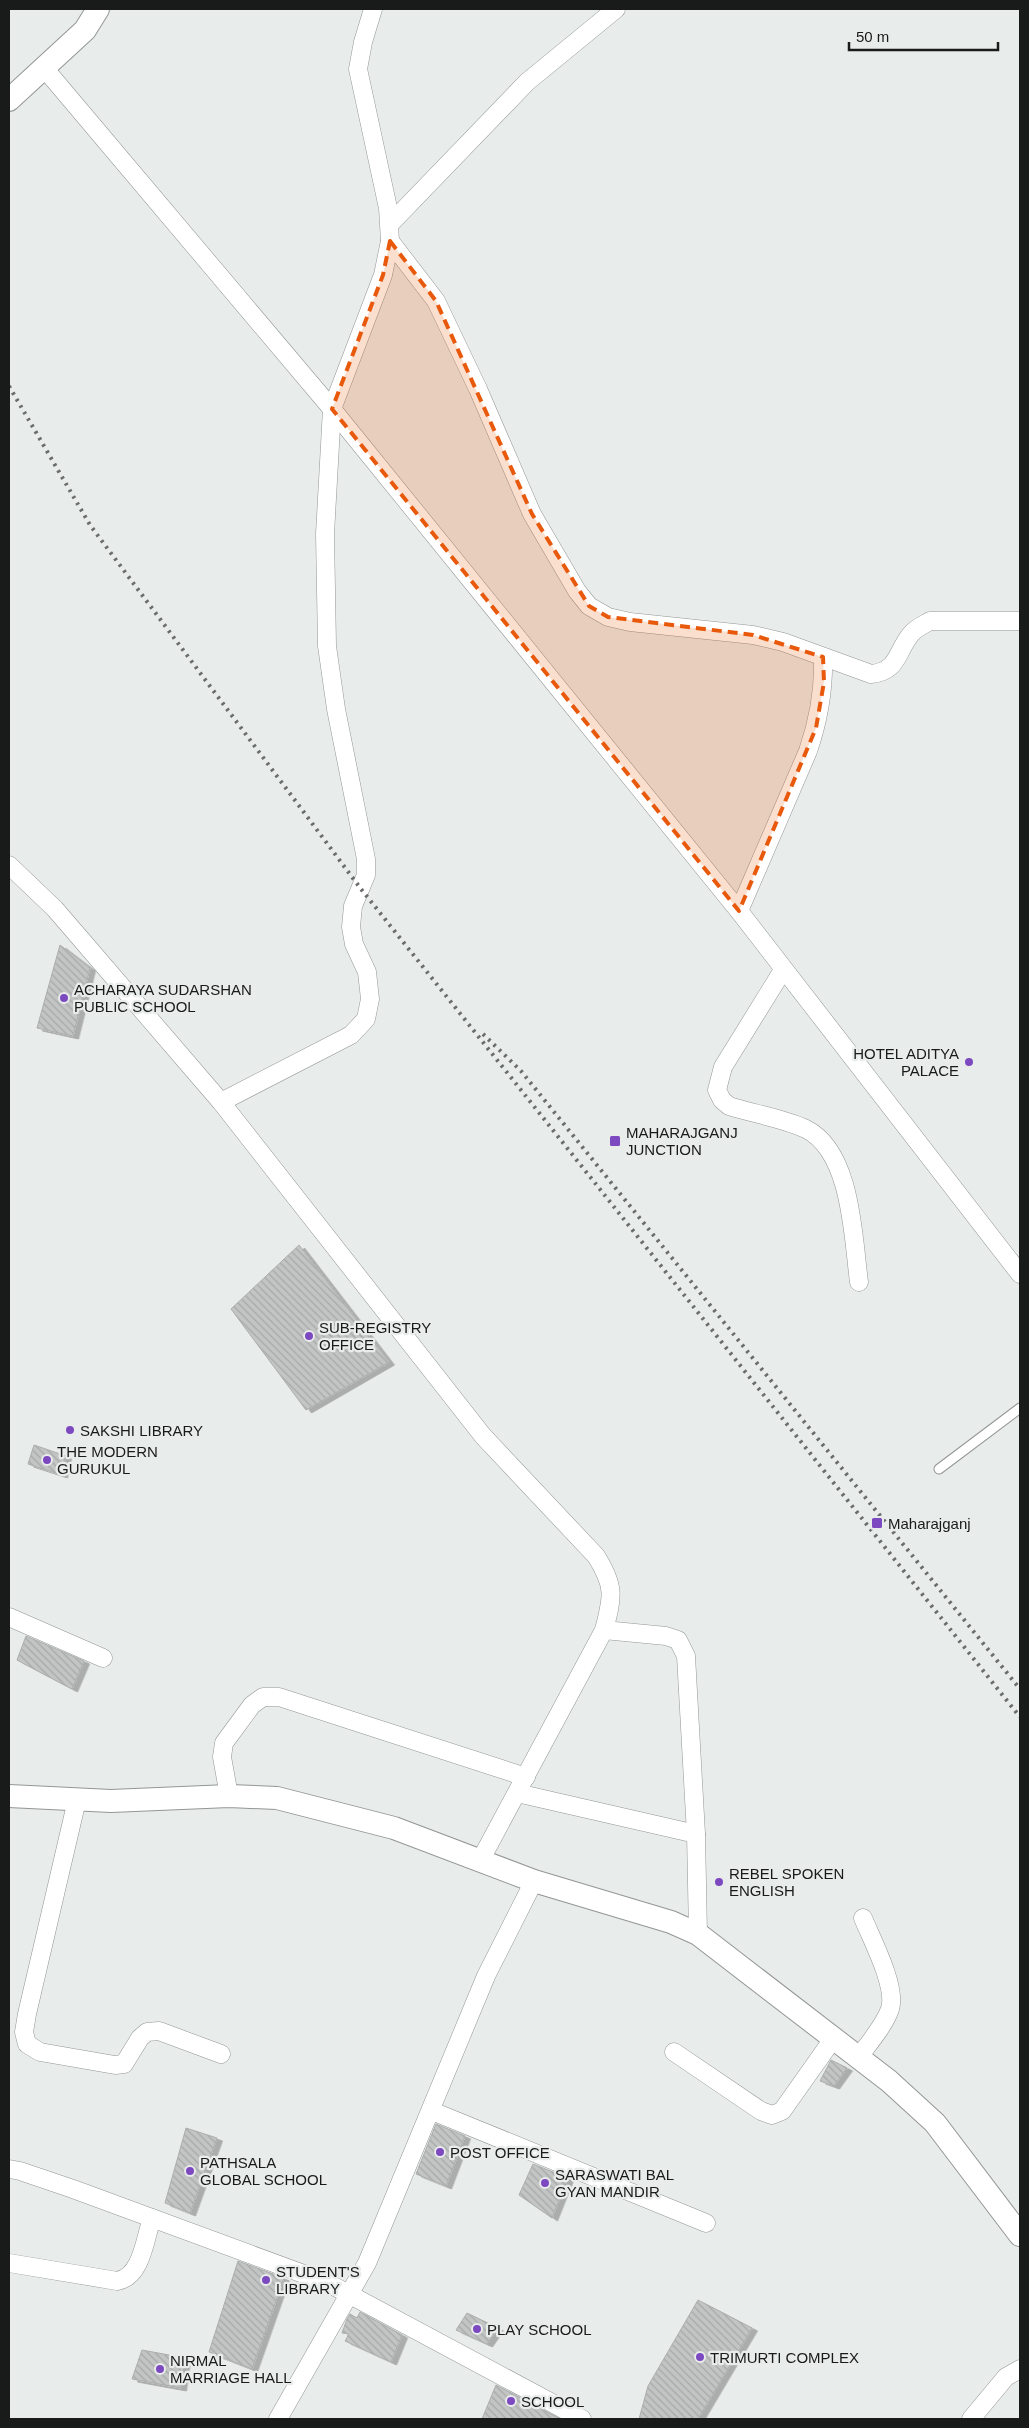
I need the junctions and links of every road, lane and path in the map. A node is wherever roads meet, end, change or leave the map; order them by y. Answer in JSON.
{"nodes":[{"id":1,"x":98,"y":9,"type":"edge"},
{"id":2,"x":373,"y":9,"type":"edge"},
{"id":3,"x":616,"y":9,"type":"edge"},
{"id":4,"x":45,"y":69,"type":"junction"},
{"id":5,"x":9,"y":100,"type":"edge"},
{"id":6,"x":390,"y":232,"type":"junction"},
{"id":7,"x":332,"y":409,"type":"junction"},
{"id":8,"x":1020,"y":621,"type":"edge"},
{"id":9,"x":823,"y":657,"type":"junction"},
{"id":10,"x":9,"y":864,"type":"edge"},
{"id":11,"x":739,"y":911,"type":"junction"},
{"id":12,"x":783,"y":970,"type":"junction"},
{"id":13,"x":220,"y":1102,"type":"junction"},
{"id":14,"x":1017,"y":1265,"type":"edge"},
{"id":15,"x":859,"y":1282,"type":"dead end"},
{"id":16,"x":1020,"y":1408,"type":"edge"},
{"id":17,"x":939,"y":1469,"type":"dead end"},
{"id":18,"x":9,"y":1617,"type":"edge"},
{"id":19,"x":604,"y":1630,"type":"junction"},
{"id":20,"x":103,"y":1658,"type":"dead end"},
{"id":21,"x":526,"y":1777,"type":"junction"},
{"id":22,"x":517,"y":1793,"type":"junction"},
{"id":23,"x":9,"y":1796,"type":"edge"},
{"id":24,"x":229,"y":1796,"type":"junction"},
{"id":25,"x":77,"y":1800,"type":"junction"},
{"id":26,"x":696,"y":1834,"type":"junction"},
{"id":27,"x":480,"y":1861,"type":"junction"},
{"id":28,"x":534,"y":1881,"type":"junction"},
{"id":29,"x":863,"y":1918,"type":"dead end"},
{"id":30,"x":698,"y":1934,"type":"junction"},
{"id":31,"x":834,"y":2039,"type":"junction"},
{"id":32,"x":674,"y":2052,"type":"dead end"},
{"id":33,"x":221,"y":2054,"type":"dead end"},
{"id":34,"x":858,"y":2058,"type":"junction"},
{"id":35,"x":432,"y":2111,"type":"junction"},
{"id":36,"x":9,"y":2169,"type":"edge"},
{"id":37,"x":152,"y":2218,"type":"junction"},
{"id":38,"x":706,"y":2223,"type":"dead end"},
{"id":39,"x":1020,"y":2235,"type":"edge"},
{"id":40,"x":9,"y":2263,"type":"edge"},
{"id":41,"x":351,"y":2295,"type":"junction"},
{"id":42,"x":1020,"y":2369,"type":"edge"},
{"id":43,"x":278,"y":2419,"type":"edge"},
{"id":44,"x":582,"y":2419,"type":"edge"},
{"id":45,"x":971,"y":2419,"type":"edge"}],
"edges":[{"from":1,"to":4,"type":"street"},
{"from":2,"to":6,"type":"street"},
{"from":3,"to":6,"type":"street"},
{"from":4,"to":5,"type":"street"},
{"from":4,"to":7,"type":"street"},
{"from":6,"to":7,"type":"street"},
{"from":6,"to":9,"type":"street"},
{"from":7,"to":11,"type":"street"},
{"from":7,"to":13,"type":"street"},
{"from":8,"to":9,"type":"street"},
{"from":9,"to":11,"type":"street"},
{"from":10,"to":13,"type":"street"},
{"from":11,"to":12,"type":"street"},
{"from":12,"to":14,"type":"street"},
{"from":12,"to":15,"type":"street"},
{"from":13,"to":19,"type":"street"},
{"from":16,"to":17,"type":"lane"},
{"from":18,"to":20,"type":"street"},
{"from":19,"to":21,"type":"street"},
{"from":19,"to":26,"type":"street"},
{"from":21,"to":22,"type":"street"},
{"from":21,"to":24,"type":"street"},
{"from":22,"to":26,"type":"street"},
{"from":22,"to":27,"type":"street"},
{"from":23,"to":25,"type":"street"},
{"from":24,"to":25,"type":"street"},
{"from":24,"to":27,"type":"street"},
{"from":25,"to":33,"type":"street"},
{"from":26,"to":30,"type":"street"},
{"from":27,"to":28,"type":"street"},
{"from":28,"to":30,"type":"street"},
{"from":28,"to":35,"type":"street"},
{"from":29,"to":34,"type":"street"},
{"from":30,"to":31,"type":"street"},
{"from":31,"to":32,"type":"street"},
{"from":31,"to":34,"type":"street"},
{"from":34,"to":39,"type":"street"},
{"from":35,"to":38,"type":"street"},
{"from":35,"to":41,"type":"street"},
{"from":36,"to":37,"type":"street"},
{"from":37,"to":40,"type":"street"},
{"from":37,"to":41,"type":"street"},
{"from":41,"to":43,"type":"street"},
{"from":41,"to":44,"type":"street"},
{"from":42,"to":45,"type":"street"}]}
